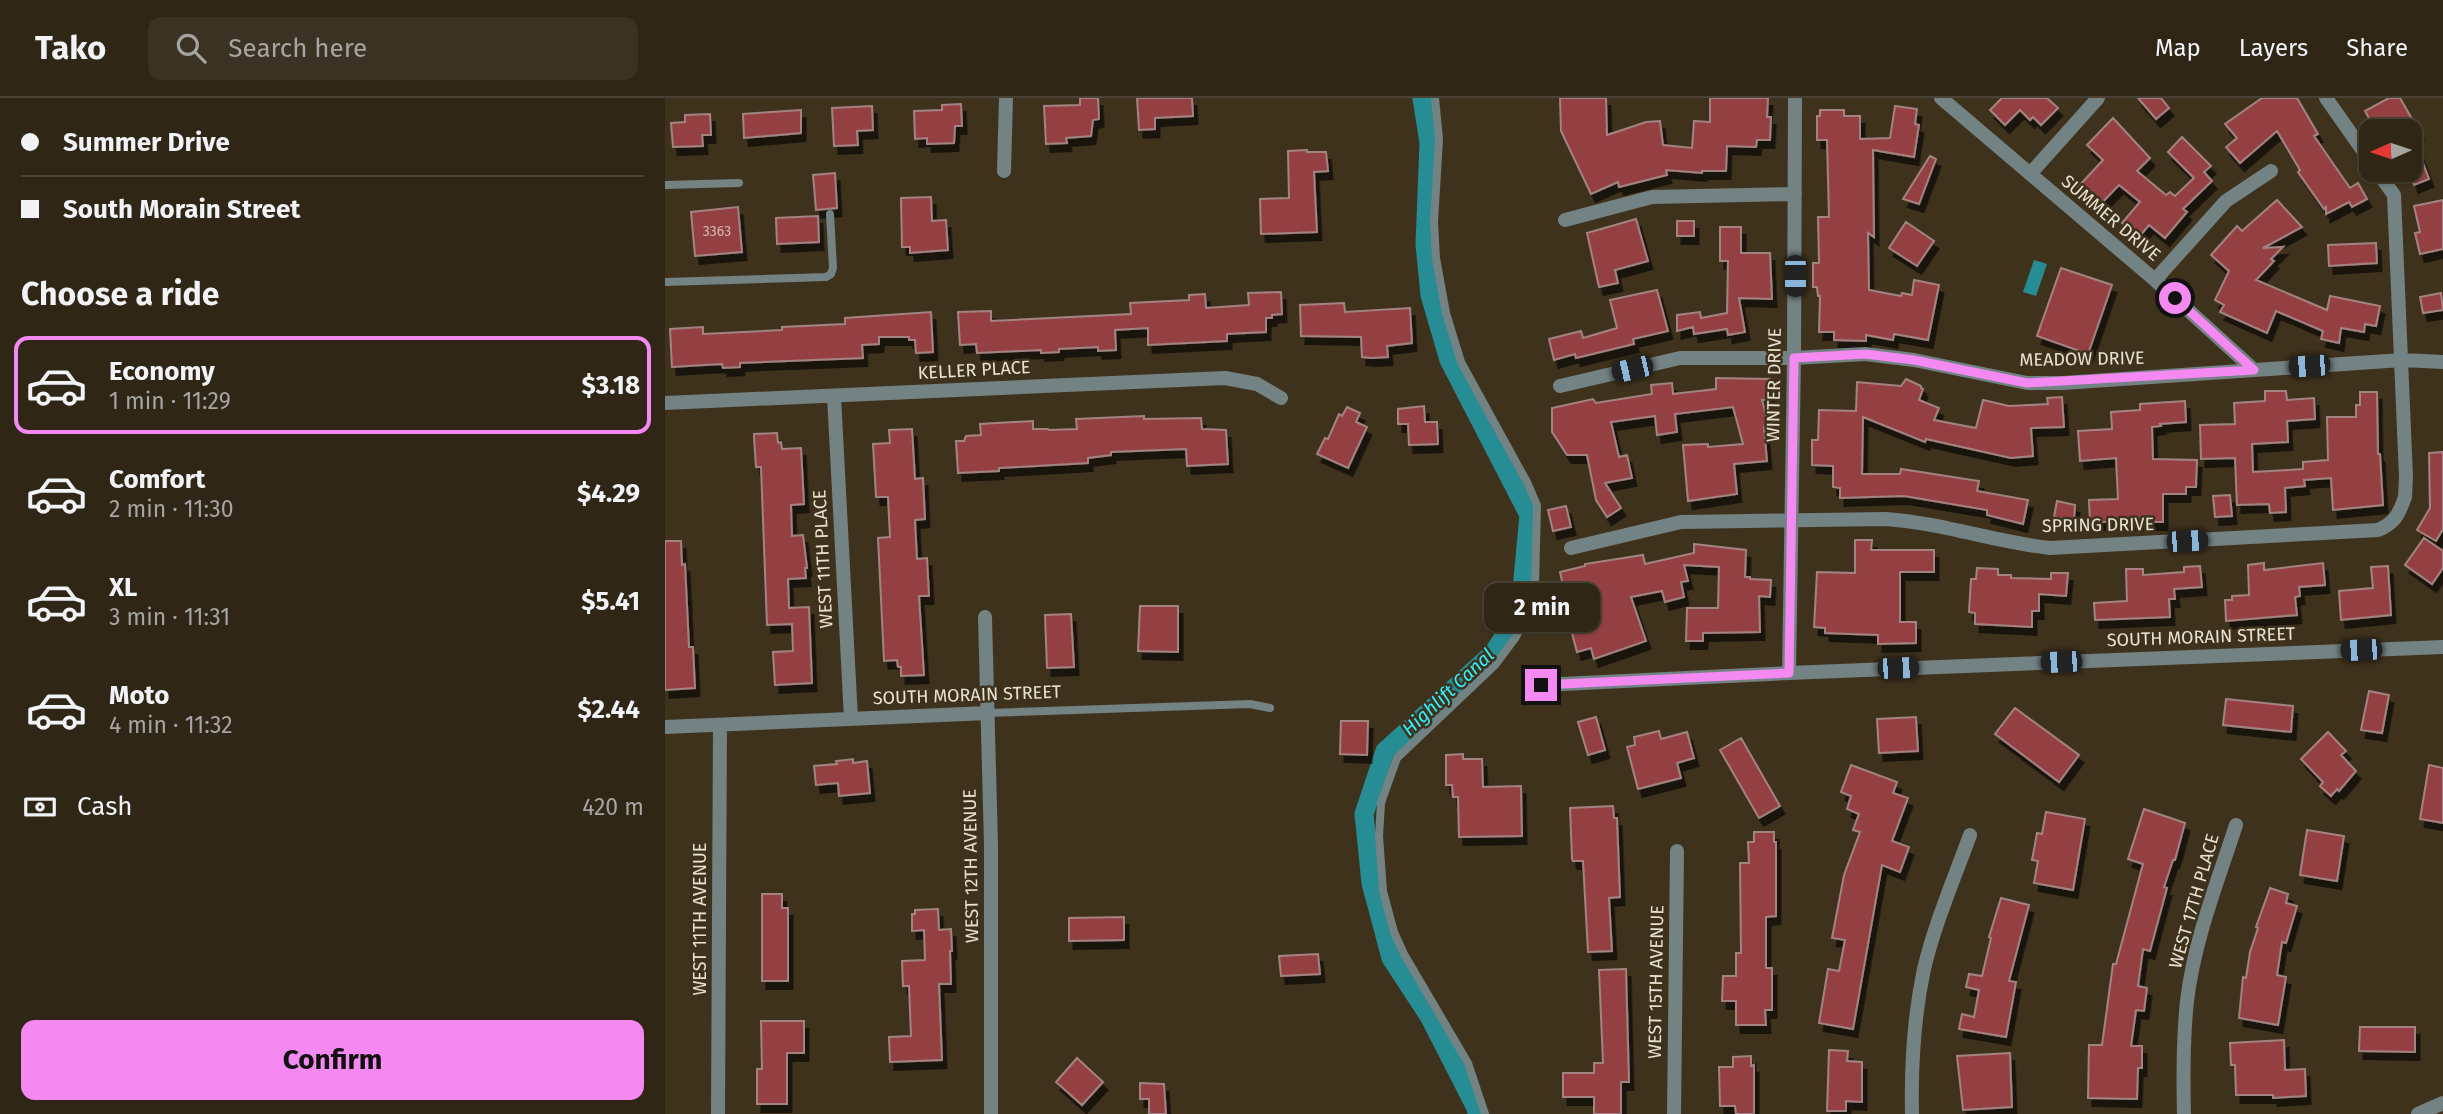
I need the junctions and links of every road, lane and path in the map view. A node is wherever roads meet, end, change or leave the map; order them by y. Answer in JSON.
{"nodes":[{"id":1,"x":1006,"y":98,"type":"edge"},
{"id":2,"x":1435,"y":98,"type":"edge"},
{"id":3,"x":1795,"y":98,"type":"edge"},
{"id":4,"x":1941,"y":98,"type":"edge"},
{"id":5,"x":2098,"y":98,"type":"edge"},
{"id":6,"x":2326,"y":98,"type":"edge"},
{"id":7,"x":2359,"y":145,"type":"edge"},
{"id":8,"x":1004,"y":171,"type":"dead end"},
{"id":9,"x":2271,"y":171,"type":"dead end"},
{"id":10,"x":2030,"y":174,"type":"junction"},
{"id":11,"x":2385,"y":182,"type":"edge"},
{"id":12,"x":739,"y":183,"type":"dead end"},
{"id":13,"x":665,"y":185,"type":"edge"},
{"id":14,"x":1795,"y":194,"type":"junction"},
{"id":15,"x":830,"y":214,"type":"dead end"},
{"id":16,"x":1565,"y":220,"type":"dead end"},
{"id":17,"x":2155,"y":280,"type":"junction"},
{"id":18,"x":665,"y":282,"type":"edge"},
{"id":19,"x":1794,"y":358,"type":"junction"},
{"id":20,"x":2402,"y":360,"type":"junction"},
{"id":21,"x":2443,"y":362,"type":"edge"},
{"id":22,"x":2254,"y":370,"type":"junction"},
{"id":23,"x":1560,"y":386,"type":"dead end"},
{"id":24,"x":834,"y":396,"type":"junction"},
{"id":25,"x":1281,"y":398,"type":"dead end"},
{"id":26,"x":665,"y":403,"type":"edge"},
{"id":27,"x":1792,"y":522,"type":"junction"},
{"id":28,"x":1571,"y":548,"type":"dead end"},
{"id":29,"x":985,"y":617,"type":"dead end"},
{"id":30,"x":2443,"y":647,"type":"edge"},
{"id":31,"x":1789,"y":673,"type":"junction"},
{"id":32,"x":1541,"y":685,"type":"dead end"},
{"id":33,"x":1270,"y":708,"type":"dead end"},
{"id":34,"x":988,"y":713,"type":"junction"},
{"id":35,"x":851,"y":719,"type":"junction"},
{"id":36,"x":720,"y":725,"type":"junction"},
{"id":37,"x":665,"y":727,"type":"edge"},
{"id":38,"x":2237,"y":825,"type":"dead end"},
{"id":39,"x":1970,"y":835,"type":"dead end"},
{"id":40,"x":1677,"y":851,"type":"dead end"},
{"id":41,"x":2443,"y":1103,"type":"edge"},
{"id":42,"x":718,"y":1114,"type":"edge"},
{"id":43,"x":991,"y":1114,"type":"edge"},
{"id":44,"x":1485,"y":1114,"type":"edge"},
{"id":45,"x":1674,"y":1114,"type":"edge"},
{"id":46,"x":1912,"y":1114,"type":"edge"},
{"id":47,"x":2184,"y":1114,"type":"edge"},
{"id":48,"x":2417,"y":1114,"type":"edge"}],
"edges":[{"from":1,"to":8,"type":"street"},
{"from":2,"to":44,"type":"lane"},
{"from":3,"to":14,"type":"street","name":"WINTER DRIVE"},
{"from":4,"to":10,"type":"street","name":"SUMMER DRIVE"},
{"from":5,"to":10,"type":"street"},
{"from":6,"to":7,"type":"street"},
{"from":9,"to":17,"type":"street"},
{"from":10,"to":17,"type":"street","name":"SUMMER DRIVE"},
{"from":11,"to":20,"type":"street","name":"SPRING DRIVE"},
{"from":12,"to":13,"type":"lane"},
{"from":14,"to":16,"type":"street"},
{"from":14,"to":19,"type":"street","name":"WINTER DRIVE"},
{"from":15,"to":18,"type":"lane"},
{"from":17,"to":22,"type":"street","name":"SUMMER DRIVE"},
{"from":19,"to":22,"type":"street","name":"MEADOW DRIVE"},
{"from":19,"to":23,"type":"street","name":"MEADOW DRIVE"},
{"from":19,"to":27,"type":"street","name":"WINTER DRIVE"},
{"from":20,"to":21,"type":"street","name":"MEADOW DRIVE"},
{"from":20,"to":22,"type":"street","name":"MEADOW DRIVE"},
{"from":20,"to":27,"type":"street","name":"SPRING DRIVE"},
{"from":24,"to":25,"type":"street","name":"KELLER PLACE"},
{"from":24,"to":26,"type":"street","name":"KELLER PLACE"},
{"from":24,"to":35,"type":"street","name":"WEST 11TH PLACE"},
{"from":27,"to":28,"type":"street","name":"SPRING DRIVE"},
{"from":27,"to":31,"type":"street","name":"WINTER DRIVE"},
{"from":29,"to":34,"type":"street","name":"WEST 12TH AVENUE"},
{"from":30,"to":31,"type":"street","name":"SOUTH MORAIN STREET"},
{"from":31,"to":32,"type":"street","name":"SOUTH MORAIN STREET"},
{"from":33,"to":34,"type":"lane","name":"SOUTH MORAIN STREET"},
{"from":34,"to":35,"type":"street","name":"SOUTH MORAIN STREET"},
{"from":34,"to":43,"type":"street","name":"WEST 12TH AVENUE"},
{"from":35,"to":36,"type":"street","name":"SOUTH MORAIN STREET"},
{"from":36,"to":37,"type":"street","name":"SOUTH MORAIN STREET"},
{"from":36,"to":42,"type":"street","name":"WEST 11TH AVENUE"},
{"from":38,"to":47,"type":"street","name":"WEST 17TH PLACE"},
{"from":39,"to":46,"type":"street"},
{"from":40,"to":45,"type":"street","name":"WEST 15TH AVENUE"},
{"from":41,"to":48,"type":"street"}]}
